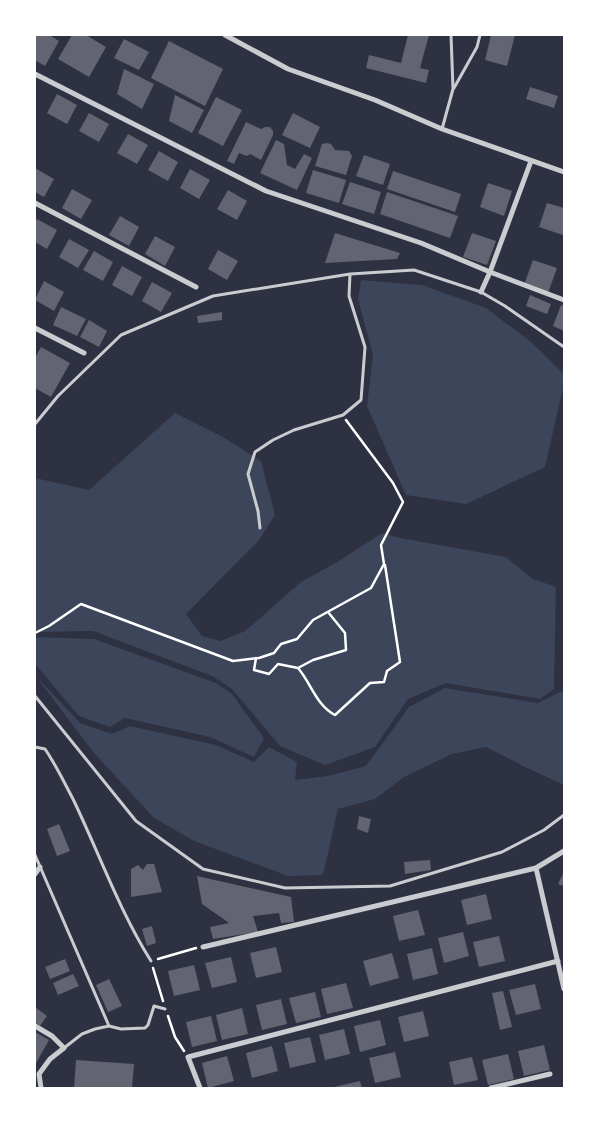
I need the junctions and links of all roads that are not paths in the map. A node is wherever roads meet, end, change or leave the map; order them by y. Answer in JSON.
{"nodes":[{"id":1,"x":225,"y":35,"type":"edge"},
{"id":2,"x":451,"y":35,"type":"edge"},
{"id":3,"x":480,"y":35,"type":"edge"},
{"id":4,"x":35,"y":74,"type":"edge"},
{"id":5,"x":453,"y":89,"type":"junction"},
{"id":6,"x":442,"y":129,"type":"junction"},
{"id":7,"x":531,"y":161,"type":"junction"},
{"id":8,"x":564,"y":172,"type":"edge"},
{"id":9,"x":35,"y":203,"type":"edge"},
{"id":10,"x":490,"y":272,"type":"junction"},
{"id":11,"x":350,"y":274,"type":"junction"},
{"id":12,"x":196,"y":287,"type":"dead end"},
{"id":13,"x":481,"y":292,"type":"junction"},
{"id":14,"x":564,"y":300,"type":"edge"},
{"id":15,"x":35,"y":328,"type":"edge"},
{"id":16,"x":564,"y":347,"type":"edge"},
{"id":17,"x":84,"y":353,"type":"dead end"},
{"id":18,"x":35,"y":424,"type":"edge"},
{"id":19,"x":260,"y":528,"type":"dead end"},
{"id":20,"x":35,"y":696,"type":"edge"},
{"id":21,"x":35,"y":747,"type":"edge"},
{"id":22,"x":564,"y":815,"type":"edge"},
{"id":23,"x":564,"y":851,"type":"edge"},
{"id":24,"x":35,"y":855,"type":"edge"},
{"id":25,"x":40,"y":867,"type":"junction"},
{"id":26,"x":536,"y":868,"type":"junction"},
{"id":27,"x":35,"y":874,"type":"edge"},
{"id":28,"x":203,"y":947,"type":"road end"},
{"id":29,"x":150,"y":961,"type":"road end"},
{"id":30,"x":558,"y":961,"type":"junction"},
{"id":31,"x":564,"y":989,"type":"edge"},
{"id":32,"x":165,"y":1009,"type":"road end"},
{"id":33,"x":35,"y":1026,"type":"edge"},
{"id":34,"x":109,"y":1026,"type":"junction"},
{"id":35,"x":64,"y":1048,"type":"junction"},
{"id":36,"x":550,"y":1074,"type":"dead end"},
{"id":37,"x":41,"y":1088,"type":"edge"},
{"id":38,"x":200,"y":1088,"type":"edge"},
{"id":39,"x":491,"y":1088,"type":"edge"}],
"edges":[{"from":1,"to":6,"type":"street"},
{"from":2,"to":5,"type":"lane"},
{"from":3,"to":5,"type":"lane"},
{"from":4,"to":10,"type":"street"},
{"from":5,"to":6,"type":"lane"},
{"from":6,"to":7,"type":"street"},
{"from":7,"to":8,"type":"street"},
{"from":7,"to":10,"type":"street"},
{"from":9,"to":12,"type":"street"},
{"from":10,"to":13,"type":"street"},
{"from":10,"to":14,"type":"street"},
{"from":11,"to":13,"type":"lane"},
{"from":11,"to":18,"type":"lane"},
{"from":11,"to":19,"type":"lane"},
{"from":13,"to":16,"type":"lane"},
{"from":15,"to":17,"type":"street"},
{"from":20,"to":22,"type":"lane"},
{"from":21,"to":29,"type":"lane"},
{"from":23,"to":26,"type":"street"},
{"from":24,"to":25,"type":"lane"},
{"from":25,"to":27,"type":"street"},
{"from":25,"to":34,"type":"lane"},
{"from":26,"to":28,"type":"street"},
{"from":26,"to":30,"type":"street"},
{"from":30,"to":31,"type":"street"},
{"from":30,"to":38,"type":"street"},
{"from":32,"to":34,"type":"lane"},
{"from":33,"to":35,"type":"street"},
{"from":34,"to":35,"type":"lane"},
{"from":35,"to":37,"type":"street"},
{"from":36,"to":39,"type":"street"}]}
